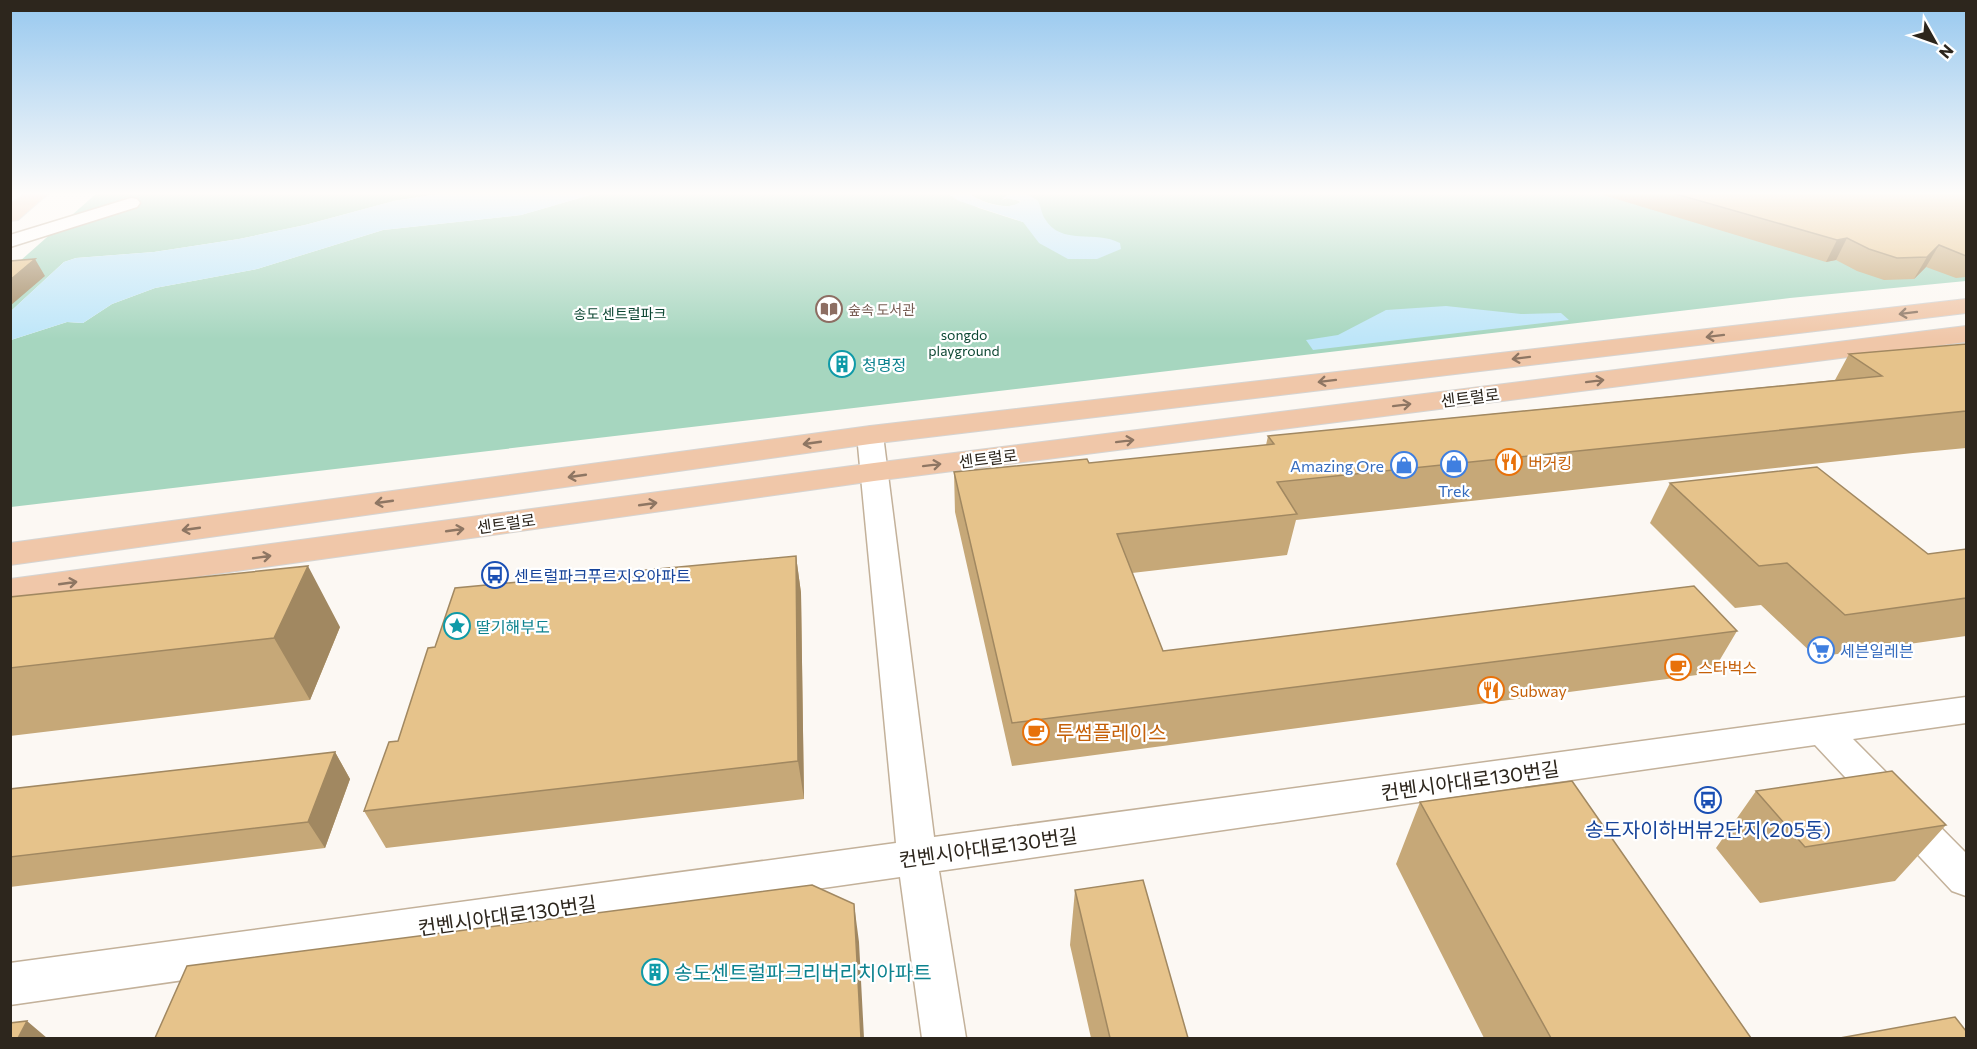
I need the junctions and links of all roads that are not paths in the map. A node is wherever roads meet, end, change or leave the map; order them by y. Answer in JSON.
{"nodes":[{"id":1,"x":1966,"y":306,"type":"edge"},
{"id":2,"x":1966,"y":334,"type":"edge"},
{"id":3,"x":1866,"y":347,"type":"junction"},
{"id":4,"x":1966,"y":355,"type":"edge"},
{"id":5,"x":870,"y":435,"type":"junction"},
{"id":6,"x":874,"y":472,"type":"junction"},
{"id":7,"x":10,"y":554,"type":"edge"},
{"id":8,"x":10,"y":591,"type":"edge"},
{"id":9,"x":1966,"y":710,"type":"edge"},
{"id":10,"x":1822,"y":730,"type":"junction"},
{"id":11,"x":917,"y":857,"type":"junction"},
{"id":12,"x":1966,"y":879,"type":"edge"},
{"id":13,"x":191,"y":959,"type":"junction"},
{"id":14,"x":10,"y":984,"type":"edge"},
{"id":15,"x":175,"y":999,"type":"edge"},
{"id":16,"x":944,"y":1038,"type":"edge"}],
"edges":[{"from":1,"to":5,"type":"main road","name":"센트럴로","one_way":true},
{"from":2,"to":3,"type":"main road","name":"센트럴로"},
{"from":3,"to":4,"type":"main road"},
{"from":6,"to":3,"type":"main road","name":"센트럴로","one_way":true},
{"from":5,"to":6,"type":"street"},
{"from":5,"to":7,"type":"main road","name":"센트럴로","one_way":true},
{"from":8,"to":6,"type":"main road","name":"센트럴로","one_way":true},
{"from":6,"to":11,"type":"street"},
{"from":9,"to":10,"type":"street","name":"컨벤시아대로130번길"},
{"from":10,"to":11,"type":"street","name":"컨벤시아대로130번길"},
{"from":10,"to":12,"type":"street"},
{"from":11,"to":13,"type":"street","name":"컨벤시아대로130번길"},
{"from":11,"to":16,"type":"street"},
{"from":13,"to":14,"type":"street","name":"컨벤시아대로130번길"},
{"from":13,"to":15,"type":"street"}]}
